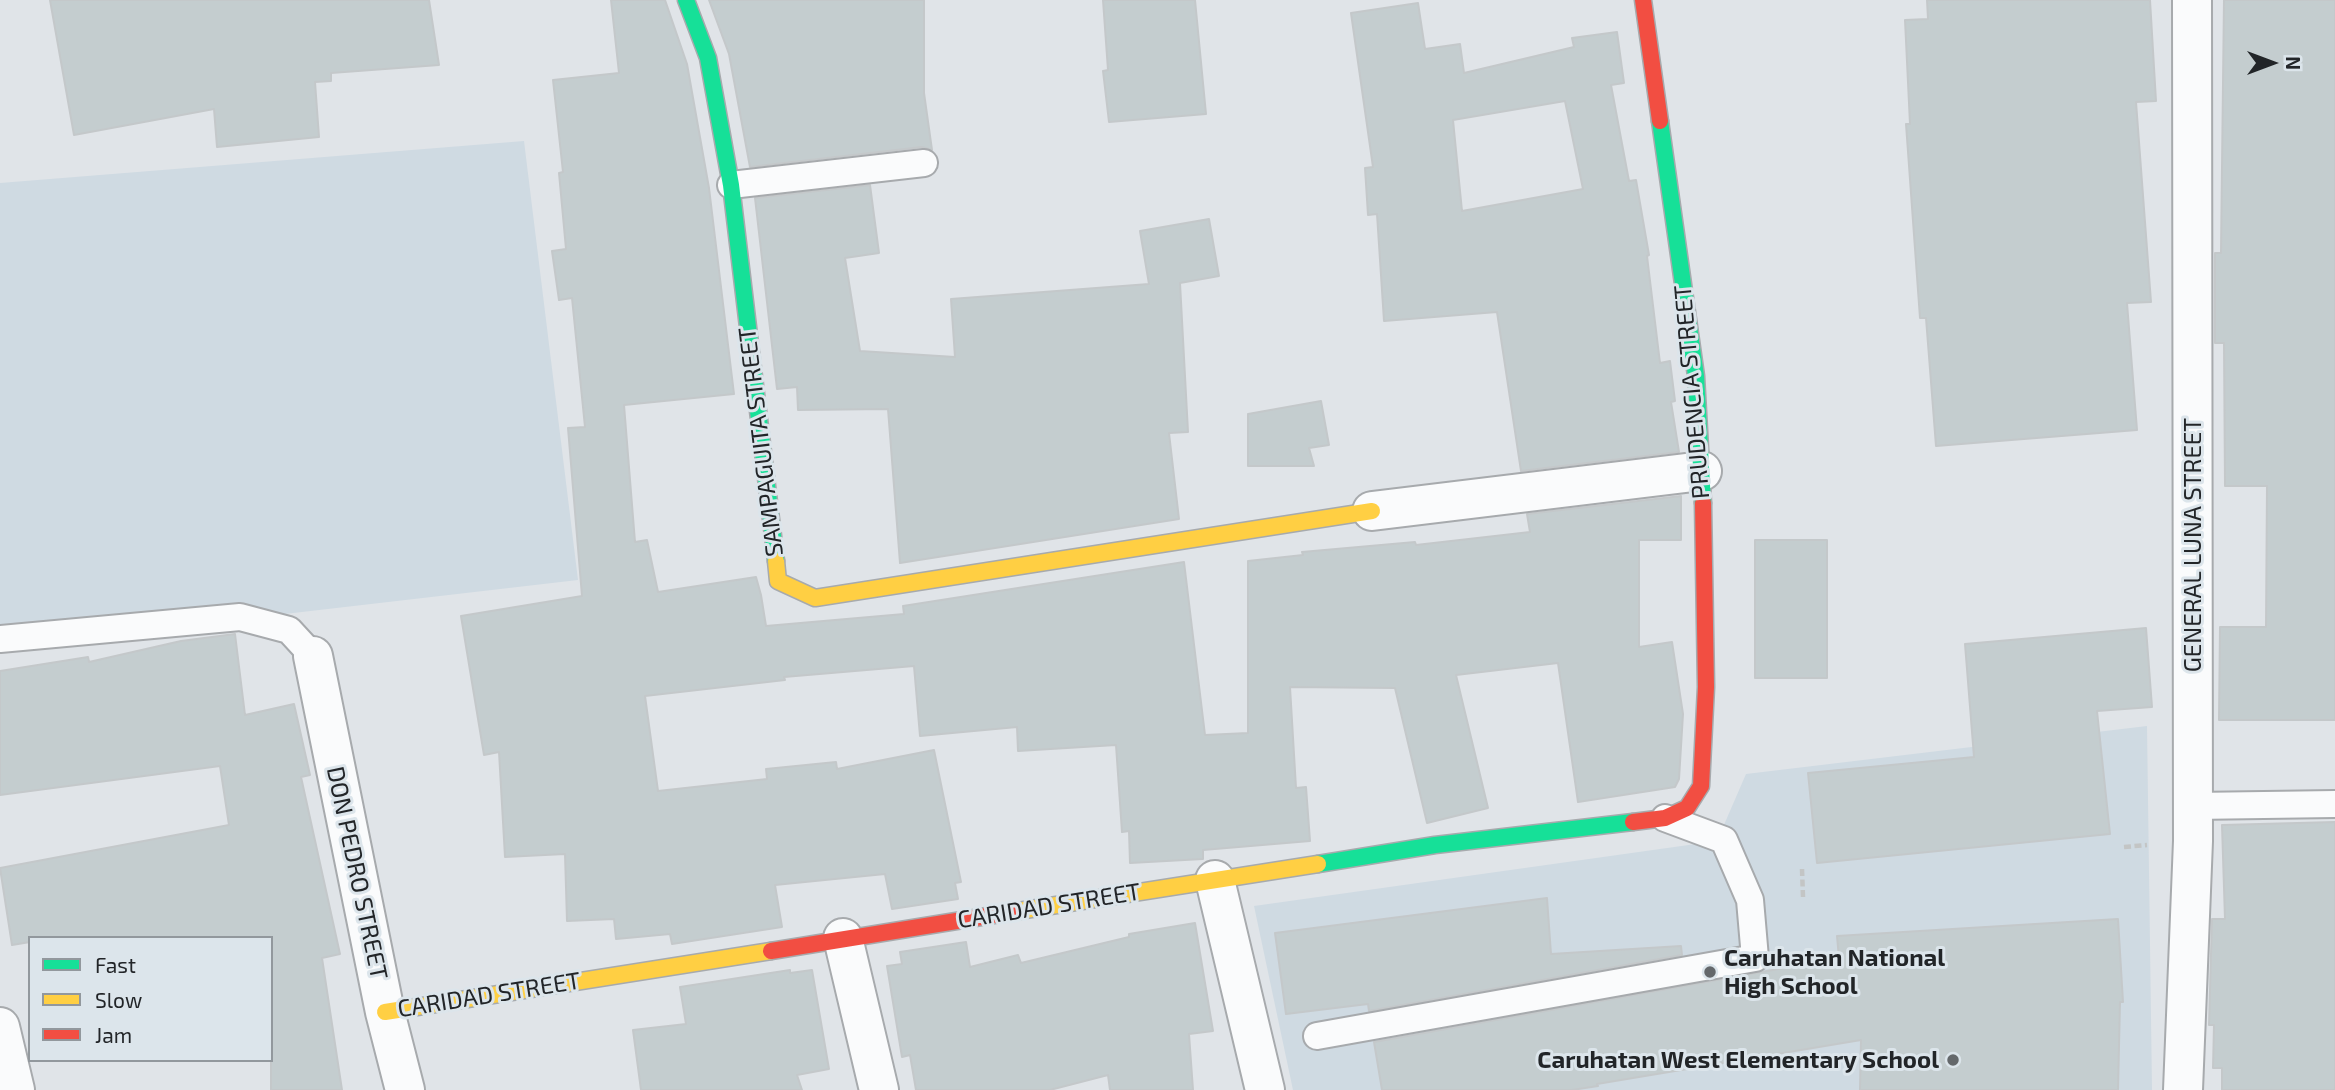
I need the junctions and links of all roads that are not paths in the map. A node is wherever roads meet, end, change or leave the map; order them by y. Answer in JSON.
{"nodes":[{"id":1,"x":686,"y":0,"type":"edge"},
{"id":2,"x":1643,"y":0,"type":"edge"},
{"id":3,"x":2192,"y":0,"type":"edge"},
{"id":4,"x":924,"y":163,"type":"dead end"},
{"id":5,"x":731,"y":185,"type":"junction"},
{"id":6,"x":1702,"y":471,"type":"junction"},
{"id":7,"x":1372,"y":511,"type":"joint"},
{"id":8,"x":0,"y":639,"type":"edge"},
{"id":9,"x":313,"y":656,"type":"joint"},
{"id":10,"x":1702,"y":786,"type":"joint"},
{"id":11,"x":2335,"y":804,"type":"edge"},
{"id":12,"x":2193,"y":806,"type":"junction"},
{"id":13,"x":1665,"y":818,"type":"junction"},
{"id":14,"x":1215,"y":880,"type":"junction"},
{"id":15,"x":844,"y":938,"type":"junction"},
{"id":16,"x":385,"y":1012,"type":"junction"},
{"id":17,"x":0,"y":1027,"type":"edge"},
{"id":18,"x":1317,"y":1037,"type":"dead end"},
{"id":19,"x":15,"y":1090,"type":"edge"},
{"id":20,"x":405,"y":1090,"type":"edge"},
{"id":21,"x":879,"y":1090,"type":"edge"},
{"id":22,"x":1265,"y":1090,"type":"edge"},
{"id":23,"x":2183,"y":1090,"type":"edge"}],
"edges":[{"from":1,"to":5,"type":"street","name":"SAMPAGUITA STREET"},
{"from":2,"to":6,"type":"street","name":"PRUDENCIA STREET"},
{"from":3,"to":12,"type":"street","name":"GENERAL LUNA STREET"},
{"from":4,"to":5,"type":"lane"},
{"from":5,"to":7,"type":"street","name":"SAMPAGUITA STREET"},
{"from":6,"to":7,"type":"street"},
{"from":6,"to":10,"type":"street","name":"PRUDENCIA STREET"},
{"from":8,"to":9,"type":"lane"},
{"from":9,"to":16,"type":"street","name":"DON PEDRO STREET"},
{"from":10,"to":13,"type":"street","name":"CARIDAD STREET"},
{"from":11,"to":12,"type":"lane"},
{"from":12,"to":23,"type":"street","name":"GENERAL LUNA STREET"},
{"from":13,"to":14,"type":"street","name":"CARIDAD STREET"},
{"from":13,"to":18,"type":"lane"},
{"from":14,"to":15,"type":"street","name":"CARIDAD STREET"},
{"from":14,"to":22,"type":"street"},
{"from":15,"to":16,"type":"street","name":"CARIDAD STREET"},
{"from":15,"to":21,"type":"street"},
{"from":16,"to":20,"type":"street","name":"DON PEDRO STREET"},
{"from":17,"to":19,"type":"street"}]}
